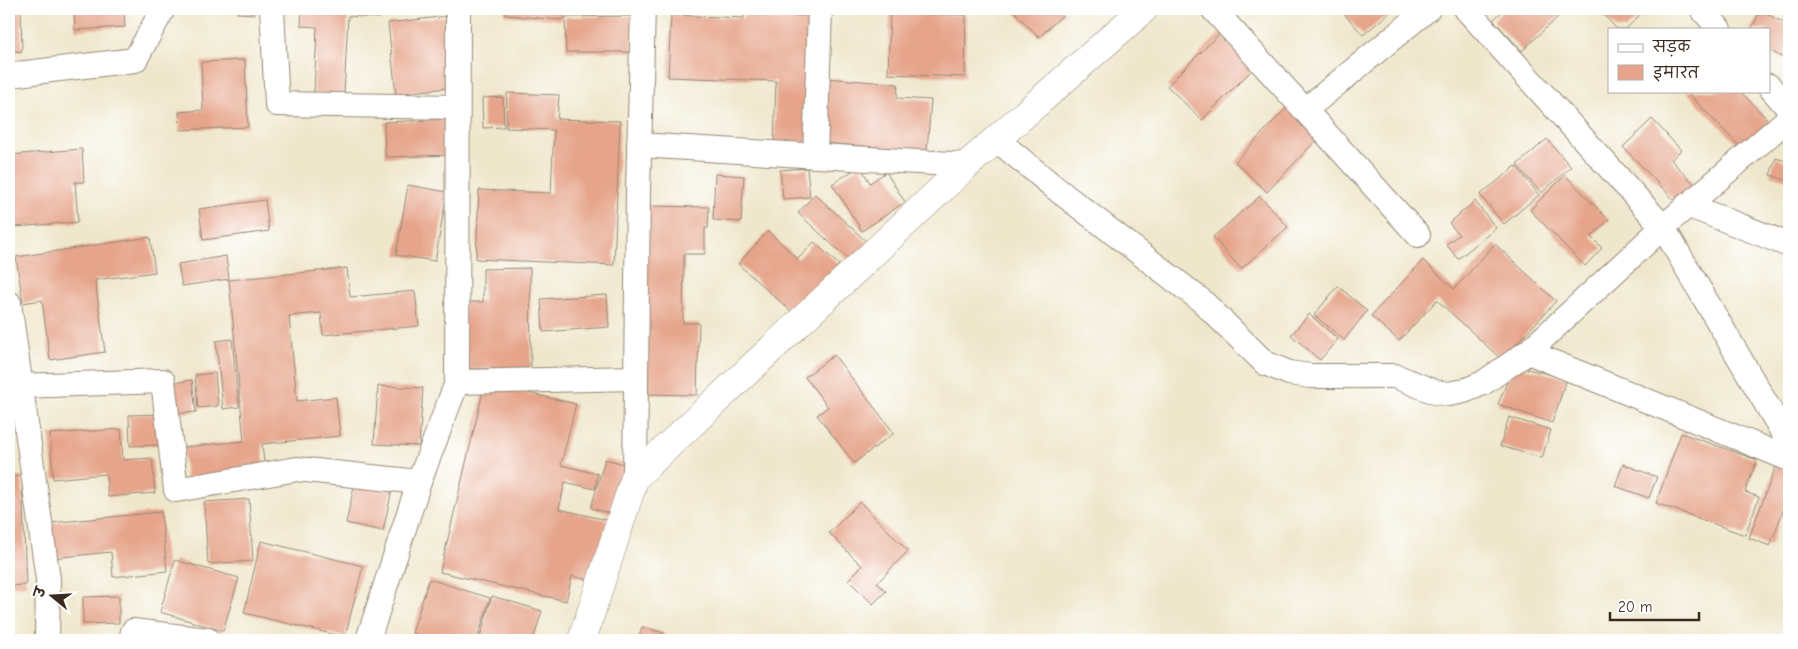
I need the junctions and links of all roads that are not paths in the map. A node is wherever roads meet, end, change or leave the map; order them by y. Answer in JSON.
{"nodes":[{"id":1,"x":163,"y":9,"type":"edge"},
{"id":2,"x":272,"y":9,"type":"edge"},
{"id":3,"x":458,"y":9,"type":"edge"},
{"id":4,"x":643,"y":9,"type":"edge"},
{"id":5,"x":820,"y":9,"type":"edge"},
{"id":6,"x":1144,"y":9,"type":"edge"},
{"id":7,"x":1213,"y":9,"type":"edge"},
{"id":8,"x":1428,"y":9,"type":"edge"},
{"id":9,"x":1702,"y":9,"type":"edge"},
{"id":10,"x":1473,"y":12,"type":"edge"},
{"id":11,"x":1718,"y":28,"type":"edge"},
{"id":12,"x":9,"y":75,"type":"edge"},
{"id":13,"x":1770,"y":87,"type":"edge"},
{"id":14,"x":457,"y":107,"type":"junction"},
{"id":15,"x":1789,"y":109,"type":"edge"},
{"id":16,"x":1305,"y":110,"type":"junction"},
{"id":17,"x":1789,"y":118,"type":"edge"},
{"id":18,"x":996,"y":139,"type":"junction"},
{"id":19,"x":639,"y":145,"type":"junction"},
{"id":20,"x":815,"y":156,"type":"junction"},
{"id":21,"x":966,"y":166,"type":"junction"},
{"id":22,"x":1687,"y":205,"type":"junction"},
{"id":23,"x":1663,"y":226,"type":"junction"},
{"id":24,"x":1418,"y":236,"type":"dead end"},
{"id":25,"x":1789,"y":244,"type":"edge"},
{"id":26,"x":9,"y":303,"type":"edge"},
{"id":27,"x":1528,"y":352,"type":"junction"},
{"id":28,"x":636,"y":378,"type":"junction"},
{"id":29,"x":457,"y":382,"type":"junction"},
{"id":30,"x":20,"y":386,"type":"junction"},
{"id":31,"x":1789,"y":443,"type":"edge"},
{"id":32,"x":1789,"y":459,"type":"edge"},
{"id":33,"x":635,"y":477,"type":"junction"},
{"id":34,"x":419,"y":482,"type":"junction"},
{"id":35,"x":47,"y":640,"type":"edge"},
{"id":36,"x":131,"y":640,"type":"edge"},
{"id":37,"x":208,"y":640,"type":"edge"},
{"id":38,"x":368,"y":640,"type":"edge"},
{"id":39,"x":582,"y":640,"type":"edge"}],
"edges":[{"from":1,"to":12,"type":"street"},
{"from":2,"to":14,"type":"street"},
{"from":3,"to":14,"type":"street"},
{"from":4,"to":19,"type":"street"},
{"from":5,"to":20,"type":"street"},
{"from":6,"to":18,"type":"street"},
{"from":7,"to":16,"type":"street"},
{"from":8,"to":16,"type":"street"},
{"from":9,"to":11,"type":"street"},
{"from":10,"to":23,"type":"street"},
{"from":13,"to":15,"type":"street"},
{"from":14,"to":29,"type":"street"},
{"from":16,"to":24,"type":"street"},
{"from":17,"to":22,"type":"street"},
{"from":18,"to":21,"type":"street"},
{"from":18,"to":27,"type":"street"},
{"from":19,"to":20,"type":"street"},
{"from":19,"to":28,"type":"street"},
{"from":20,"to":21,"type":"street"},
{"from":21,"to":33,"type":"street"},
{"from":22,"to":23,"type":"street"},
{"from":22,"to":25,"type":"street"},
{"from":23,"to":27,"type":"street"},
{"from":23,"to":31,"type":"street"},
{"from":26,"to":30,"type":"street"},
{"from":27,"to":32,"type":"street"},
{"from":28,"to":29,"type":"street"},
{"from":28,"to":33,"type":"street"},
{"from":29,"to":34,"type":"street"},
{"from":30,"to":34,"type":"street"},
{"from":30,"to":35,"type":"street"},
{"from":33,"to":39,"type":"street"},
{"from":34,"to":38,"type":"street"},
{"from":36,"to":37,"type":"street"}]}
